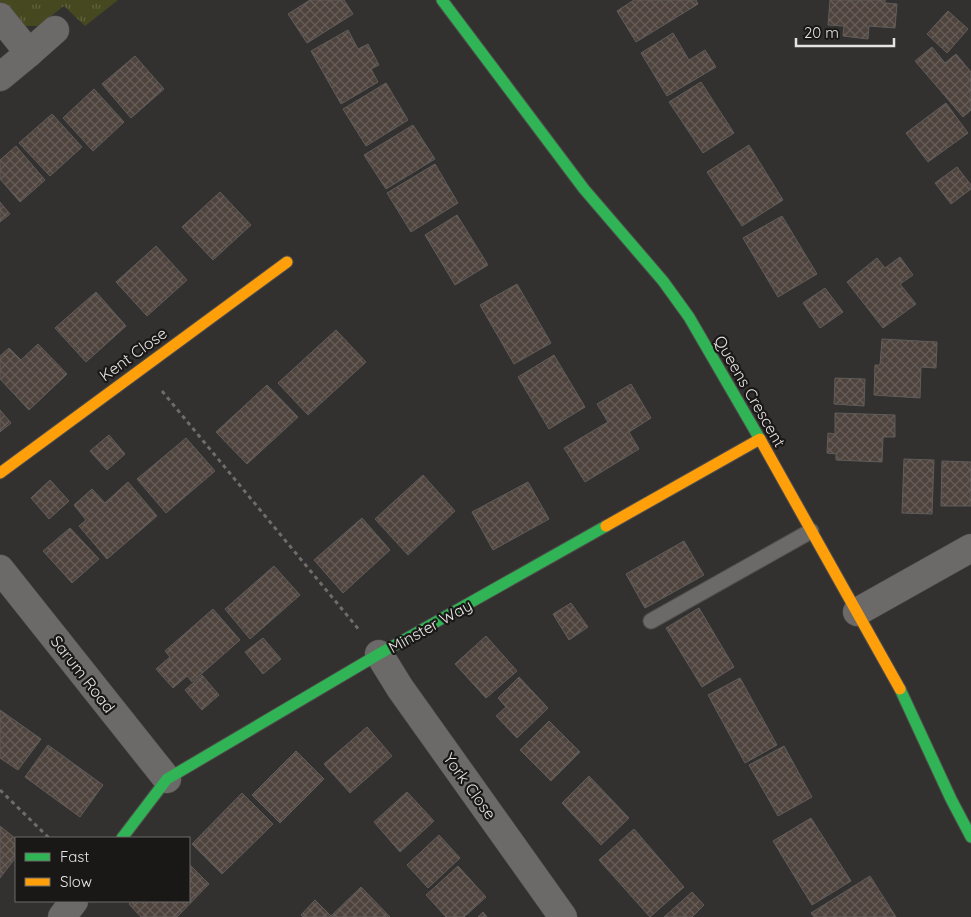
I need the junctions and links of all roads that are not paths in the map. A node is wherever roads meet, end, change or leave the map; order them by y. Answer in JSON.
{"nodes":[{"id":1,"x":442,"y":0,"type":"edge"},
{"id":2,"x":0,"y":17,"type":"edge"},
{"id":3,"x":55,"y":30,"type":"dead end"},
{"id":4,"x":29,"y":54,"type":"junction"},
{"id":5,"x":0,"y":77,"type":"edge"},
{"id":6,"x":287,"y":262,"type":"dead end"},
{"id":7,"x":760,"y":439,"type":"junction"},
{"id":8,"x":0,"y":473,"type":"edge"},
{"id":9,"x":811,"y":531,"type":"junction"},
{"id":10,"x":971,"y":548,"type":"edge"},
{"id":11,"x":0,"y":569,"type":"edge"},
{"id":12,"x":857,"y":612,"type":"junction"},
{"id":13,"x":651,"y":621,"type":"dead end"},
{"id":14,"x":379,"y":654,"type":"junction"},
{"id":15,"x":167,"y":779,"type":"junction"},
{"id":16,"x":123,"y":837,"type":"edge"},
{"id":17,"x":971,"y":837,"type":"edge"},
{"id":18,"x":73,"y":902,"type":"edge"},
{"id":19,"x":62,"y":917,"type":"edge"},
{"id":20,"x":563,"y":917,"type":"edge"}],
"edges":[{"from":1,"to":7,"type":"street","name":"Queens Crescent"},
{"from":2,"to":4,"type":"street"},
{"from":3,"to":4,"type":"street"},
{"from":4,"to":5,"type":"street"},
{"from":6,"to":8,"type":"street","name":"Kent Close"},
{"from":7,"to":9,"type":"street","name":"Queens Crescent"},
{"from":7,"to":14,"type":"street","name":"Minster Way"},
{"from":9,"to":12,"type":"street","name":"Queens Crescent"},
{"from":9,"to":13,"type":"lane"},
{"from":10,"to":12,"type":"street"},
{"from":11,"to":15,"type":"street","name":"Sarum Road"},
{"from":12,"to":17,"type":"street","name":"Queens Crescent"},
{"from":14,"to":15,"type":"street","name":"Minster Way"},
{"from":14,"to":20,"type":"street","name":"York Close"},
{"from":15,"to":16,"type":"street","name":"Minster Way"},
{"from":18,"to":19,"type":"street"}]}
